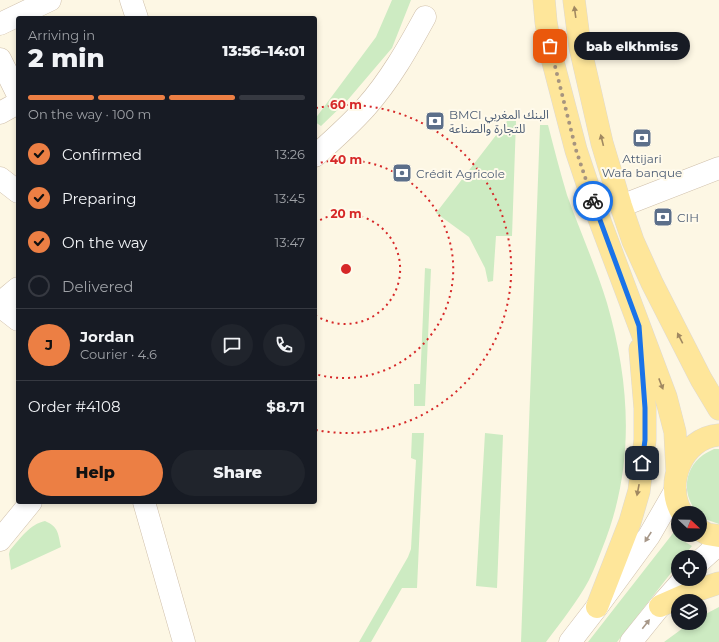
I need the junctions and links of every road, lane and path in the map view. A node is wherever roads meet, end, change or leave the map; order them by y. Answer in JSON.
{"nodes":[{"id":1,"x":50,"y":0,"type":"edge"},
{"id":2,"x":131,"y":0,"type":"edge"},
{"id":3,"x":544,"y":0,"type":"edge"},
{"id":4,"x":574,"y":0,"type":"edge"},
{"id":5,"x":16,"y":16,"type":"edge"},
{"id":6,"x":17,"y":16,"type":"edge"},
{"id":7,"x":136,"y":16,"type":"edge"},
{"id":8,"x":425,"y":17,"type":"dead end"},
{"id":9,"x":0,"y":24,"type":"edge"},
{"id":10,"x":0,"y":59,"type":"edge"},
{"id":11,"x":16,"y":91,"type":"edge"},
{"id":12,"x":16,"y":104,"type":"edge"},
{"id":13,"x":0,"y":113,"type":"edge"},
{"id":14,"x":317,"y":154,"type":"edge"},
{"id":15,"x":719,"y":168,"type":"edge"},
{"id":16,"x":0,"y":178,"type":"edge"},
{"id":17,"x":16,"y":190,"type":"edge"},
{"id":18,"x":621,"y":206,"type":"junction"},
{"id":19,"x":16,"y":290,"type":"edge"},
{"id":20,"x":0,"y":305,"type":"edge"},
{"id":21,"x":16,"y":318,"type":"edge"},
{"id":22,"x":639,"y":326,"type":"junction"},
{"id":23,"x":719,"y":409,"type":"edge"},
{"id":24,"x":719,"y":435,"type":"edge"},
{"id":25,"x":676,"y":481,"type":"junction"},
{"id":26,"x":28,"y":504,"type":"edge"},
{"id":27,"x":145,"y":504,"type":"edge"},
{"id":28,"x":679,"y":506,"type":"edge"},
{"id":29,"x":707,"y":534,"type":"edge"},
{"id":30,"x":719,"y":536,"type":"edge"},
{"id":31,"x":0,"y":540,"type":"edge"},
{"id":32,"x":719,"y":544,"type":"edge"},
{"id":33,"x":707,"y":555,"type":"edge"},
{"id":34,"x":719,"y":583,"type":"edge"},
{"id":35,"x":678,"y":586,"type":"edge"},
{"id":36,"x":660,"y":606,"type":"junction"},
{"id":37,"x":597,"y":608,"type":"junction"},
{"id":38,"x":184,"y":642,"type":"edge"},
{"id":39,"x":570,"y":642,"type":"edge"},
{"id":40,"x":631,"y":642,"type":"edge"}],
"edges":[{"from":1,"to":6,"type":"street"},
{"from":2,"to":7,"type":"street"},
{"from":3,"to":22,"type":"main road"},
{"from":18,"to":4,"type":"main road","one_way":true},
{"from":5,"to":9,"type":"street"},
{"from":8,"to":14,"type":"street"},
{"from":10,"to":11,"type":"street"},
{"from":12,"to":13,"type":"street"},
{"from":15,"to":18,"type":"street"},
{"from":16,"to":17,"type":"street"},
{"from":23,"to":18,"type":"main road","one_way":true},
{"from":19,"to":20,"type":"street"},
{"from":20,"to":21,"type":"street"},
{"from":22,"to":25,"type":"main road","one_way":true},
{"from":22,"to":37,"type":"main road","one_way":true},
{"from":24,"to":25,"type":"main road"},
{"from":25,"to":28,"type":"main road"},
{"from":25,"to":37,"type":"street","one_way":true},
{"from":26,"to":31,"type":"street"},
{"from":27,"to":38,"type":"street"},
{"from":29,"to":30,"type":"main road"},
{"from":32,"to":33,"type":"street"},
{"from":34,"to":36,"type":"main road"},
{"from":35,"to":36,"type":"street"},
{"from":40,"to":36,"type":"street","one_way":true},
{"from":37,"to":39,"type":"street"}]}
